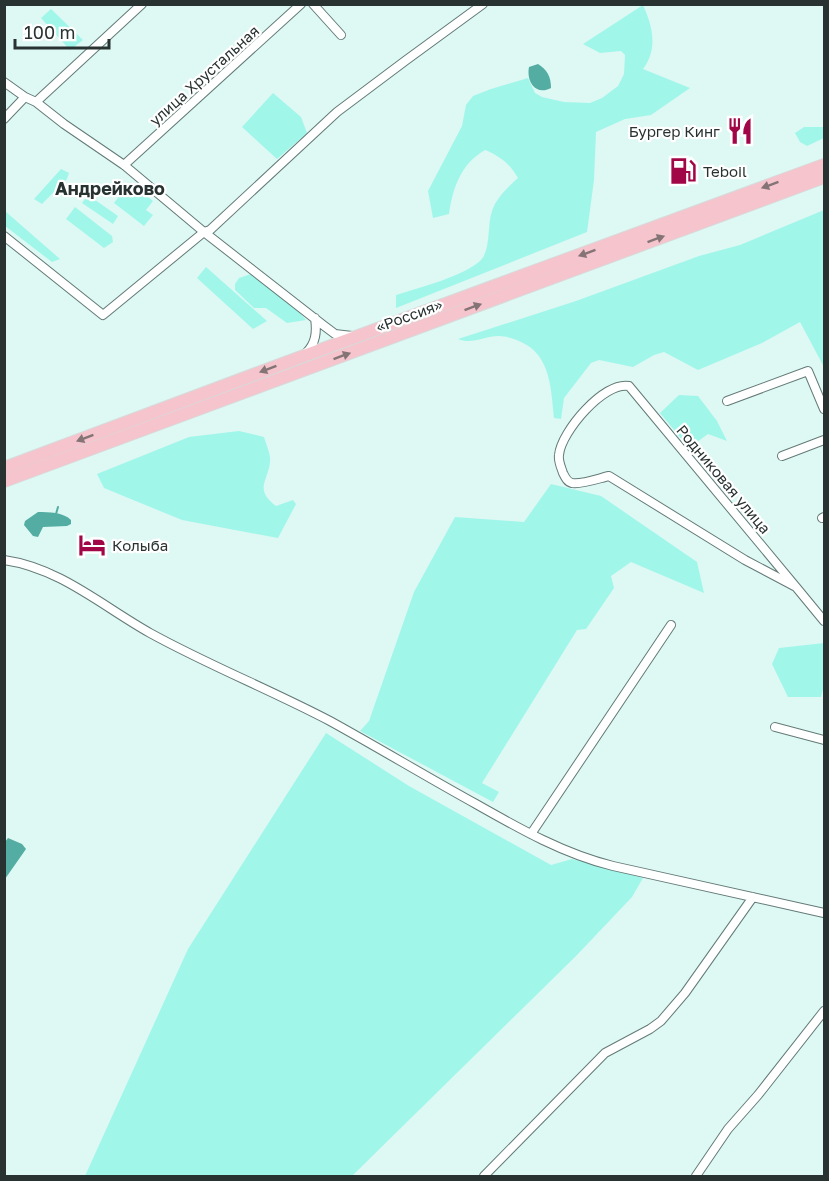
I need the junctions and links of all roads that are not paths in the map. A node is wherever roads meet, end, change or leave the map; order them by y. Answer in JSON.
{"nodes":[{"id":1,"x":142,"y":4,"type":"edge"},
{"id":2,"x":301,"y":4,"type":"edge"},
{"id":3,"x":313,"y":4,"type":"edge"},
{"id":4,"x":483,"y":4,"type":"edge"},
{"id":5,"x":341,"y":35,"type":"dead end"},
{"id":6,"x":4,"y":82,"type":"edge"},
{"id":7,"x":25,"y":98,"type":"junction"},
{"id":8,"x":36,"y":102,"type":"junction"},
{"id":9,"x":4,"y":119,"type":"edge"},
{"id":10,"x":124,"y":165,"type":"junction"},
{"id":11,"x":825,"y":165,"type":"edge"},
{"id":12,"x":825,"y":177,"type":"edge"},
{"id":13,"x":204,"y":232,"type":"junction"},
{"id":14,"x":4,"y":236,"type":"edge"},
{"id":15,"x":315,"y":318,"type":"junction"},
{"id":16,"x":362,"y":335,"type":"junction"},
{"id":17,"x":300,"y":357,"type":"junction"},
{"id":18,"x":727,"y":401,"type":"dead end"},
{"id":19,"x":825,"y":409,"type":"edge"},
{"id":20,"x":825,"y":440,"type":"edge"},
{"id":21,"x":782,"y":456,"type":"dead end"},
{"id":22,"x":4,"y":468,"type":"edge"},
{"id":23,"x":4,"y":481,"type":"edge"},
{"id":24,"x":4,"y":560,"type":"edge"},
{"id":25,"x":796,"y":587,"type":"junction"},
{"id":26,"x":825,"y":621,"type":"edge"},
{"id":27,"x":671,"y":625,"type":"dead end"},
{"id":28,"x":775,"y":728,"type":"dead end"},
{"id":29,"x":825,"y":740,"type":"edge"},
{"id":30,"x":531,"y":834,"type":"junction"},
{"id":31,"x":753,"y":897,"type":"junction"},
{"id":32,"x":824,"y":909,"type":"edge"},
{"id":33,"x":825,"y":1011,"type":"edge"},
{"id":34,"x":484,"y":1176,"type":"edge"},
{"id":35,"x":696,"y":1176,"type":"edge"}],
"edges":[{"from":1,"to":8,"type":"street"},
{"from":2,"to":10,"type":"street","name":"улица Хрустальная"},
{"from":3,"to":5,"type":"street"},
{"from":4,"to":13,"type":"street"},
{"from":6,"to":7,"type":"street"},
{"from":7,"to":8,"type":"street"},
{"from":7,"to":9,"type":"street"},
{"from":8,"to":10,"type":"street"},
{"from":10,"to":13,"type":"street"},
{"from":11,"to":16,"type":"highway","name":"«Россия»","one_way":true},
{"from":23,"to":12,"type":"highway","name":"«Россия»","one_way":true},
{"from":13,"to":14,"type":"street"},
{"from":13,"to":15,"type":"street"},
{"from":15,"to":16,"type":"street"},
{"from":15,"to":17,"type":"street"},
{"from":16,"to":17,"type":"highway","name":"«Россия»"},
{"from":17,"to":22,"type":"highway","name":"«Россия»","one_way":true},
{"from":18,"to":19,"type":"street"},
{"from":20,"to":21,"type":"street"},
{"from":24,"to":30,"type":"street"},
{"from":25,"to":25,"type":"street","name":"Родниковая улица"},
{"from":25,"to":26,"type":"street","name":"Родниковая улица"},
{"from":27,"to":30,"type":"street"},
{"from":28,"to":29,"type":"street"},
{"from":30,"to":31,"type":"street"},
{"from":31,"to":32,"type":"street"},
{"from":31,"to":34,"type":"street"},
{"from":33,"to":35,"type":"street"}]}
